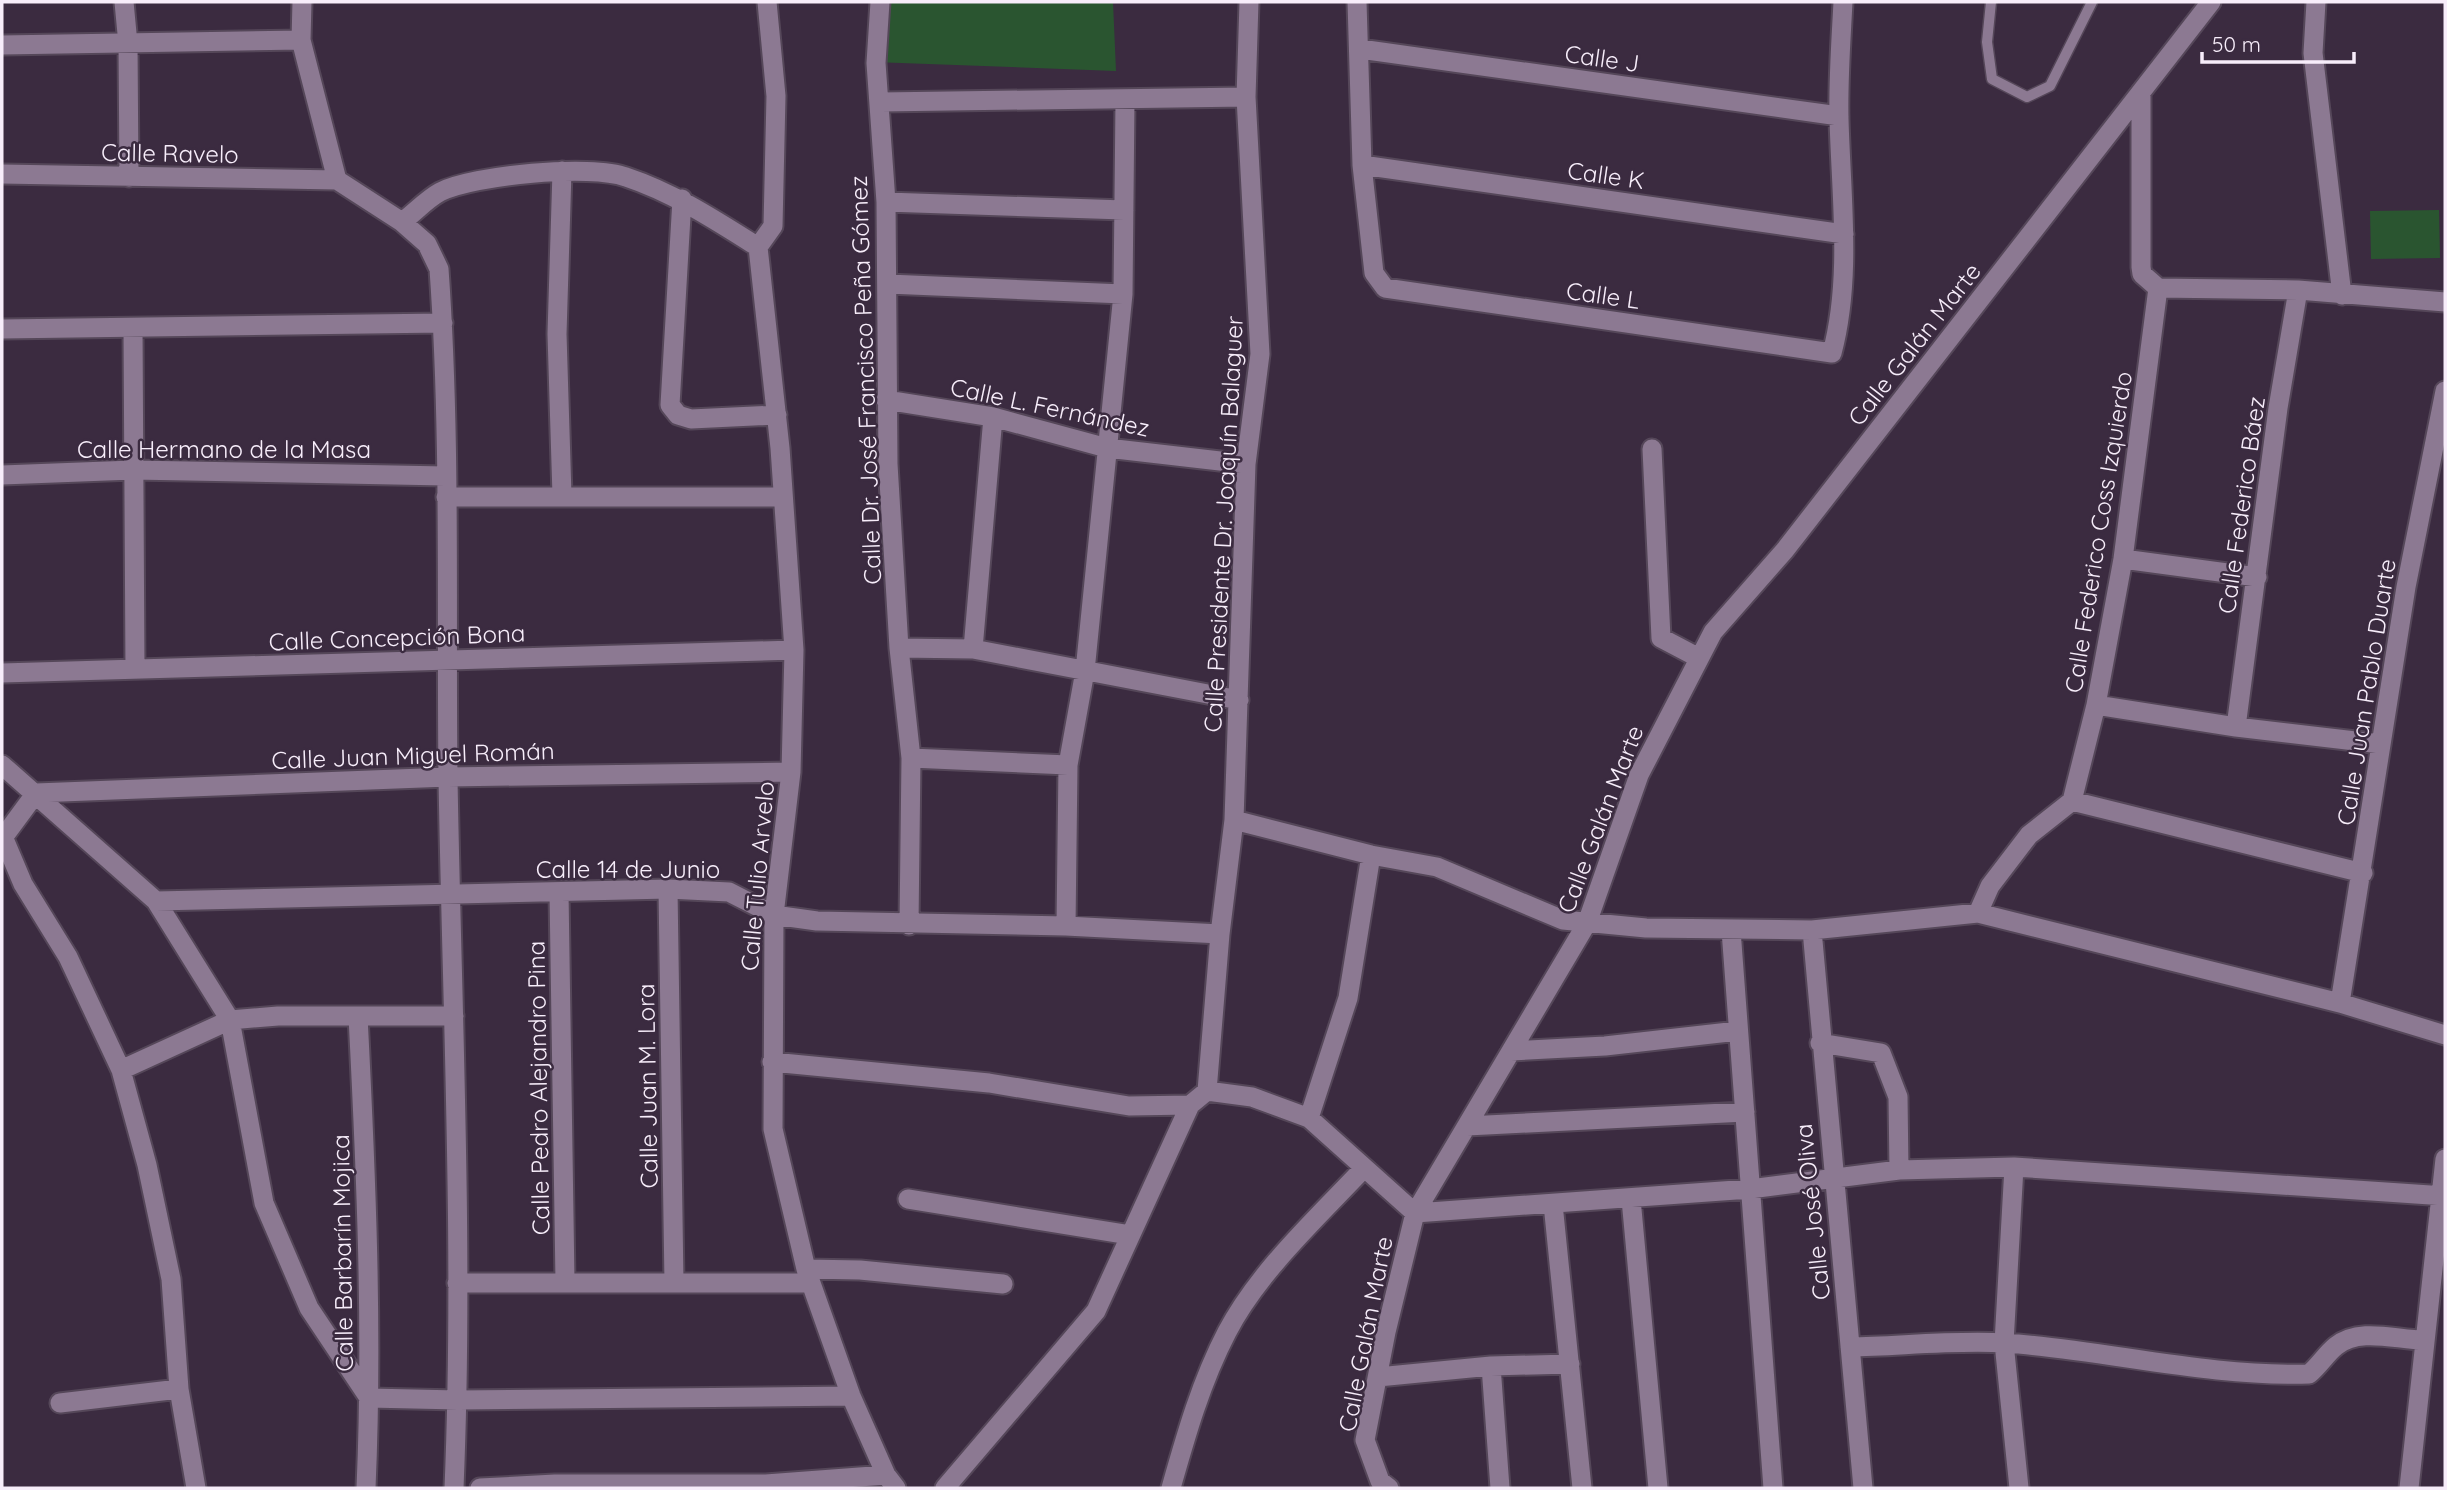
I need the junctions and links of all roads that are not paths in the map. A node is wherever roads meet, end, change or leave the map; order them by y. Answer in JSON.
{"nodes":[{"id":1,"x":124,"y":2,"type":"edge"},
{"id":2,"x":302,"y":2,"type":"edge"},
{"id":3,"x":767,"y":2,"type":"edge"},
{"id":4,"x":880,"y":2,"type":"edge"},
{"id":5,"x":1249,"y":2,"type":"edge"},
{"id":6,"x":1357,"y":2,"type":"edge"},
{"id":7,"x":1843,"y":2,"type":"edge"},
{"id":8,"x":1991,"y":2,"type":"edge"},
{"id":9,"x":2090,"y":2,"type":"edge"},
{"id":10,"x":2211,"y":2,"type":"edge"},
{"id":11,"x":2315,"y":2,"type":"edge"},
{"id":12,"x":301,"y":40,"type":"junction"},
{"id":13,"x":128,"y":44,"type":"junction"},
{"id":14,"x":2,"y":45,"type":"edge"},
{"id":15,"x":1360,"y":49,"type":"junction"},
{"id":16,"x":2140,"y":92,"type":"junction"},
{"id":17,"x":1246,"y":97,"type":"junction"},
{"id":18,"x":1125,"y":101,"type":"junction"},
{"id":19,"x":881,"y":102,"type":"junction"},
{"id":20,"x":1839,"y":116,"type":"junction"},
{"id":21,"x":1362,"y":165,"type":"junction"},
{"id":22,"x":562,"y":171,"type":"junction"},
{"id":23,"x":2,"y":174,"type":"edge"},
{"id":24,"x":129,"y":177,"type":"junction"},
{"id":25,"x":337,"y":180,"type":"junction"},
{"id":26,"x":682,"y":199,"type":"junction"},
{"id":27,"x":886,"y":202,"type":"junction"},
{"id":28,"x":1124,"y":210,"type":"junction"},
{"id":29,"x":402,"y":222,"type":"junction"},
{"id":30,"x":1844,"y":234,"type":"junction"},
{"id":31,"x":758,"y":247,"type":"junction"},
{"id":32,"x":888,"y":284,"type":"junction"},
{"id":33,"x":2158,"y":288,"type":"junction"},
{"id":34,"x":2298,"y":290,"type":"junction"},
{"id":35,"x":1123,"y":294,"type":"junction"},
{"id":36,"x":2342,"y":295,"type":"junction"},
{"id":37,"x":2445,"y":302,"type":"edge"},
{"id":38,"x":443,"y":323,"type":"junction"},
{"id":39,"x":2,"y":329,"type":"edge"},
{"id":40,"x":133,"y":329,"type":"junction"},
{"id":41,"x":2445,"y":391,"type":"edge"},
{"id":42,"x":886,"y":400,"type":"junction"},
{"id":43,"x":777,"y":415,"type":"junction"},
{"id":44,"x":993,"y":417,"type":"junction"},
{"id":45,"x":1107,"y":448,"type":"junction"},
{"id":46,"x":1652,"y":449,"type":"dead end"},
{"id":47,"x":1246,"y":464,"type":"junction"},
{"id":48,"x":132,"y":470,"type":"junction"},
{"id":49,"x":2,"y":475,"type":"edge"},
{"id":50,"x":445,"y":476,"type":"junction"},
{"id":51,"x":562,"y":496,"type":"junction"},
{"id":52,"x":446,"y":497,"type":"junction"},
{"id":53,"x":782,"y":497,"type":"junction"},
{"id":54,"x":2123,"y":559,"type":"junction"},
{"id":55,"x":2257,"y":577,"type":"junction"},
{"id":56,"x":899,"y":648,"type":"junction"},
{"id":57,"x":973,"y":649,"type":"junction"},
{"id":58,"x":794,"y":650,"type":"junction"},
{"id":59,"x":1699,"y":658,"type":"junction"},
{"id":60,"x":449,"y":661,"type":"junction"},
{"id":61,"x":135,"y":669,"type":"junction"},
{"id":62,"x":1085,"y":671,"type":"junction"},
{"id":63,"x":2,"y":673,"type":"edge"},
{"id":64,"x":1239,"y":700,"type":"junction"},
{"id":65,"x":2096,"y":705,"type":"junction"},
{"id":66,"x":2236,"y":727,"type":"junction"},
{"id":67,"x":2381,"y":744,"type":"junction"},
{"id":68,"x":911,"y":758,"type":"junction"},
{"id":69,"x":2,"y":765,"type":"edge"},
{"id":70,"x":1068,"y":765,"type":"junction"},
{"id":71,"x":791,"y":772,"type":"junction"},
{"id":72,"x":448,"y":777,"type":"junction"},
{"id":73,"x":36,"y":793,"type":"junction"},
{"id":74,"x":2072,"y":801,"type":"junction"},
{"id":75,"x":1234,"y":820,"type":"junction"},
{"id":76,"x":3,"y":839,"type":"edge"},
{"id":77,"x":1371,"y":855,"type":"junction"},
{"id":78,"x":2362,"y":873,"type":"junction"},
{"id":79,"x":668,"y":889,"type":"junction"},
{"id":80,"x":452,"y":892,"type":"junction"},
{"id":81,"x":559,"y":892,"type":"junction"},
{"id":82,"x":156,"y":901,"type":"junction"},
{"id":83,"x":1978,"y":913,"type":"junction"},
{"id":84,"x":774,"y":915,"type":"junction"},
{"id":85,"x":1587,"y":923,"type":"junction"},
{"id":86,"x":909,"y":925,"type":"junction"},
{"id":87,"x":1066,"y":926,"type":"junction"},
{"id":88,"x":1731,"y":930,"type":"junction"},
{"id":89,"x":1812,"y":930,"type":"junction"},
{"id":90,"x":1220,"y":934,"type":"junction"},
{"id":91,"x":2340,"y":1003,"type":"junction"},
{"id":92,"x":358,"y":1016,"type":"junction"},
{"id":93,"x":454,"y":1016,"type":"junction"},
{"id":94,"x":230,"y":1020,"type":"junction"},
{"id":95,"x":1738,"y":1031,"type":"junction"},
{"id":96,"x":2445,"y":1035,"type":"edge"},
{"id":97,"x":1820,"y":1043,"type":"junction"},
{"id":98,"x":1511,"y":1051,"type":"junction"},
{"id":99,"x":772,"y":1062,"type":"junction"},
{"id":100,"x":121,"y":1069,"type":"junction"},
{"id":101,"x":1207,"y":1090,"type":"junction"},
{"id":102,"x":1190,"y":1105,"type":"junction"},
{"id":103,"x":1745,"y":1111,"type":"junction"},
{"id":104,"x":1310,"y":1118,"type":"junction"},
{"id":105,"x":1467,"y":1126,"type":"junction"},
{"id":106,"x":2445,"y":1159,"type":"edge"},
{"id":107,"x":2014,"y":1167,"type":"junction"},
{"id":108,"x":1364,"y":1168,"type":"junction"},
{"id":109,"x":1899,"y":1170,"type":"junction"},
{"id":110,"x":1834,"y":1179,"type":"junction"},
{"id":111,"x":1750,"y":1189,"type":"junction"},
{"id":112,"x":2443,"y":1196,"type":"edge"},
{"id":113,"x":908,"y":1199,"type":"dead end"},
{"id":114,"x":1631,"y":1199,"type":"junction"},
{"id":115,"x":1553,"y":1204,"type":"junction"},
{"id":116,"x":1415,"y":1213,"type":"junction"},
{"id":117,"x":1130,"y":1236,"type":"junction"},
{"id":118,"x":809,"y":1276,"type":"junction"},
{"id":119,"x":565,"y":1282,"type":"junction"},
{"id":120,"x":457,"y":1283,"type":"junction"},
{"id":121,"x":674,"y":1283,"type":"junction"},
{"id":122,"x":1003,"y":1284,"type":"dead end"},
{"id":123,"x":2424,"y":1340,"type":"junction"},
{"id":124,"x":2004,"y":1343,"type":"junction"},
{"id":125,"x":1850,"y":1347,"type":"junction"},
{"id":126,"x":1570,"y":1364,"type":"junction"},
{"id":127,"x":1491,"y":1366,"type":"junction"},
{"id":128,"x":1378,"y":1377,"type":"junction"},
{"id":129,"x":179,"y":1389,"type":"junction"},
{"id":130,"x":851,"y":1396,"type":"junction"},
{"id":131,"x":369,"y":1398,"type":"junction"},
{"id":132,"x":458,"y":1400,"type":"junction"},
{"id":133,"x":60,"y":1403,"type":"dead end"},
{"id":134,"x":891,"y":1481,"type":"edge"},
{"id":135,"x":196,"y":1488,"type":"edge"},
{"id":136,"x":366,"y":1488,"type":"edge"},
{"id":137,"x":454,"y":1488,"type":"edge"},
{"id":138,"x":480,"y":1488,"type":"edge"},
{"id":139,"x":945,"y":1488,"type":"edge"},
{"id":140,"x":1171,"y":1488,"type":"edge"},
{"id":141,"x":1389,"y":1488,"type":"edge"},
{"id":142,"x":1500,"y":1488,"type":"edge"},
{"id":143,"x":1582,"y":1488,"type":"edge"},
{"id":144,"x":1658,"y":1488,"type":"edge"},
{"id":145,"x":1773,"y":1488,"type":"edge"},
{"id":146,"x":1863,"y":1488,"type":"edge"},
{"id":147,"x":2019,"y":1488,"type":"edge"},
{"id":148,"x":2409,"y":1488,"type":"edge"}],
"edges":[{"from":1,"to":13,"type":"street"},
{"from":2,"to":12,"type":"street"},
{"from":3,"to":31,"type":"street"},
{"from":4,"to":19,"type":"street","name":"Calle Dr. José Francisco Peña Gómez"},
{"from":5,"to":17,"type":"street","name":"Calle Presidente Dr. Joaquín Balaguer"},
{"from":6,"to":15,"type":"street"},
{"from":7,"to":20,"type":"street"},
{"from":8,"to":9,"type":"lane"},
{"from":10,"to":16,"type":"street","name":"Calle Galán Marte"},
{"from":11,"to":36,"type":"street"},
{"from":12,"to":13,"type":"street"},
{"from":12,"to":25,"type":"street"},
{"from":13,"to":14,"type":"street"},
{"from":13,"to":24,"type":"street"},
{"from":15,"to":20,"type":"street","name":"Calle J"},
{"from":15,"to":21,"type":"street"},
{"from":16,"to":33,"type":"street"},
{"from":16,"to":59,"type":"street","name":"Calle Galán Marte"},
{"from":17,"to":18,"type":"street"},
{"from":17,"to":47,"type":"street","name":"Calle Presidente Dr. Joaquín Balaguer"},
{"from":18,"to":19,"type":"street"},
{"from":18,"to":28,"type":"street"},
{"from":19,"to":27,"type":"street","name":"Calle Dr. José Francisco Peña Gómez"},
{"from":20,"to":30,"type":"street"},
{"from":21,"to":30,"type":"street","name":"Calle K"},
{"from":21,"to":30,"type":"street","name":"Calle L"},
{"from":22,"to":26,"type":"street"},
{"from":22,"to":29,"type":"street"},
{"from":22,"to":51,"type":"street"},
{"from":23,"to":24,"type":"street","name":"Calle Ravelo"},
{"from":24,"to":25,"type":"street","name":"Calle Ravelo"},
{"from":25,"to":29,"type":"street"},
{"from":26,"to":31,"type":"street"},
{"from":26,"to":43,"type":"street"},
{"from":27,"to":28,"type":"street"},
{"from":27,"to":32,"type":"street","name":"Calle Dr. José Francisco Peña Gómez"},
{"from":28,"to":35,"type":"street"},
{"from":29,"to":38,"type":"street"},
{"from":31,"to":43,"type":"street","name":"Calle Tulio Arvelo"},
{"from":32,"to":35,"type":"street"},
{"from":32,"to":42,"type":"street","name":"Calle Dr. José Francisco Peña Gómez"},
{"from":33,"to":34,"type":"street"},
{"from":33,"to":54,"type":"street","name":"Calle Federico Coss Izquierdo"},
{"from":34,"to":36,"type":"street"},
{"from":34,"to":55,"type":"street","name":"Calle Federico Báez"},
{"from":35,"to":45,"type":"street"},
{"from":36,"to":37,"type":"street"},
{"from":38,"to":40,"type":"street"},
{"from":38,"to":50,"type":"street"},
{"from":39,"to":40,"type":"street"},
{"from":40,"to":48,"type":"street"},
{"from":41,"to":67,"type":"street","name":"Calle Juan Pablo Duarte"},
{"from":42,"to":44,"type":"street","name":"Calle L. Fernández"},
{"from":42,"to":56,"type":"street","name":"Calle Dr. José Francisco Peña Gómez"},
{"from":43,"to":53,"type":"street","name":"Calle Tulio Arvelo"},
{"from":44,"to":45,"type":"street","name":"Calle L. Fernández"},
{"from":44,"to":57,"type":"street"},
{"from":45,"to":47,"type":"street","name":"Calle L. Fernández"},
{"from":45,"to":62,"type":"street"},
{"from":46,"to":59,"type":"street"},
{"from":47,"to":64,"type":"street","name":"Calle Presidente Dr. Joaquín Balaguer"},
{"from":48,"to":49,"type":"street","name":"Calle Hermano de la Masa"},
{"from":48,"to":50,"type":"street","name":"Calle Hermano de la Masa"},
{"from":48,"to":61,"type":"street"},
{"from":50,"to":52,"type":"street"},
{"from":51,"to":52,"type":"street"},
{"from":51,"to":53,"type":"street"},
{"from":52,"to":60,"type":"street"},
{"from":53,"to":58,"type":"street","name":"Calle Tulio Arvelo"},
{"from":54,"to":55,"type":"street"},
{"from":54,"to":65,"type":"street","name":"Calle Federico Coss Izquierdo"},
{"from":55,"to":66,"type":"street","name":"Calle Federico Báez"},
{"from":56,"to":57,"type":"street"},
{"from":56,"to":68,"type":"street","name":"Calle Dr. José Francisco Peña Gómez"},
{"from":57,"to":62,"type":"street"},
{"from":58,"to":60,"type":"street","name":"Calle Concepción Bona"},
{"from":58,"to":71,"type":"street","name":"Calle Tulio Arvelo"},
{"from":59,"to":85,"type":"street","name":"Calle Galán Marte"},
{"from":60,"to":61,"type":"street","name":"Calle Concepción Bona"},
{"from":60,"to":72,"type":"street"},
{"from":61,"to":63,"type":"street","name":"Calle Concepción Bona"},
{"from":62,"to":64,"type":"street"},
{"from":62,"to":70,"type":"street"},
{"from":64,"to":75,"type":"street","name":"Calle Presidente Dr. Joaquín Balaguer"},
{"from":65,"to":66,"type":"street"},
{"from":65,"to":74,"type":"street","name":"Calle Federico Coss Izquierdo"},
{"from":66,"to":67,"type":"street"},
{"from":67,"to":78,"type":"street","name":"Calle Juan Pablo Duarte"},
{"from":68,"to":70,"type":"street"},
{"from":68,"to":86,"type":"street","name":"Calle Dr. José Francisco Peña Gómez"},
{"from":69,"to":73,"type":"street"},
{"from":70,"to":87,"type":"street"},
{"from":71,"to":72,"type":"street","name":"Calle Juan Miguel Román"},
{"from":71,"to":84,"type":"street","name":"Calle Tulio Arvelo"},
{"from":72,"to":73,"type":"street","name":"Calle Juan Miguel Román"},
{"from":72,"to":80,"type":"street"},
{"from":73,"to":76,"type":"street"},
{"from":73,"to":82,"type":"street"},
{"from":74,"to":78,"type":"street"},
{"from":74,"to":83,"type":"street"},
{"from":75,"to":77,"type":"street"},
{"from":75,"to":90,"type":"street","name":"Calle Presidente Dr. Joaquín Balaguer"},
{"from":76,"to":100,"type":"street"},
{"from":77,"to":85,"type":"street"},
{"from":77,"to":104,"type":"street"},
{"from":78,"to":91,"type":"street","name":"Calle Juan Pablo Duarte"},
{"from":79,"to":81,"type":"street","name":"Calle 14 de Junio"},
{"from":79,"to":84,"type":"street","name":"Calle 14 de Junio"},
{"from":79,"to":121,"type":"street","name":"Calle Juan M. Lora"},
{"from":80,"to":81,"type":"street","name":"Calle 14 de Junio"},
{"from":80,"to":82,"type":"street","name":"Calle 14 de Junio"},
{"from":80,"to":93,"type":"street"},
{"from":81,"to":119,"type":"street","name":"Calle Pedro Alejandro Pina"},
{"from":82,"to":94,"type":"street"},
{"from":83,"to":89,"type":"street"},
{"from":83,"to":91,"type":"street"},
{"from":84,"to":86,"type":"street","name":"Calle 14 de Junio"},
{"from":84,"to":99,"type":"street","name":"Calle Tulio Arvelo"},
{"from":85,"to":88,"type":"street"},
{"from":85,"to":98,"type":"street","name":"Calle Galán Marte"},
{"from":86,"to":87,"type":"street","name":"Calle 14 de Junio"},
{"from":87,"to":90,"type":"street","name":"Calle 14 de Junio"},
{"from":88,"to":89,"type":"street"},
{"from":88,"to":95,"type":"street"},
{"from":89,"to":97,"type":"street","name":"Calle José Oliva"},
{"from":90,"to":101,"type":"street","name":"Calle Presidente Dr. Joaquín Balaguer"},
{"from":91,"to":96,"type":"street"},
{"from":92,"to":93,"type":"street"},
{"from":92,"to":94,"type":"street"},
{"from":92,"to":131,"type":"street","name":"Calle Barbarín Mojica"},
{"from":93,"to":120,"type":"street"},
{"from":94,"to":100,"type":"street"},
{"from":94,"to":131,"type":"street"},
{"from":95,"to":98,"type":"street"},
{"from":95,"to":103,"type":"street"},
{"from":97,"to":109,"type":"street"},
{"from":97,"to":110,"type":"street","name":"Calle José Oliva"},
{"from":98,"to":105,"type":"street","name":"Calle Galán Marte"},
{"from":99,"to":102,"type":"street"},
{"from":99,"to":118,"type":"street","name":"Calle Tulio Arvelo"},
{"from":100,"to":129,"type":"street"},
{"from":101,"to":102,"type":"street"},
{"from":101,"to":104,"type":"street"},
{"from":102,"to":117,"type":"street"},
{"from":103,"to":105,"type":"street"},
{"from":103,"to":111,"type":"street"},
{"from":104,"to":108,"type":"street"},
{"from":105,"to":116,"type":"street","name":"Calle Galán Marte"},
{"from":106,"to":112,"type":"street"},
{"from":107,"to":109,"type":"street"},
{"from":107,"to":112,"type":"street"},
{"from":107,"to":124,"type":"street"},
{"from":108,"to":116,"type":"street"},
{"from":108,"to":140,"type":"street"},
{"from":109,"to":110,"type":"street"},
{"from":110,"to":111,"type":"street"},
{"from":110,"to":125,"type":"street","name":"Calle José Oliva"},
{"from":111,"to":114,"type":"street"},
{"from":111,"to":145,"type":"street"},
{"from":112,"to":123,"type":"street"},
{"from":113,"to":117,"type":"street"},
{"from":114,"to":115,"type":"street"},
{"from":114,"to":144,"type":"street"},
{"from":115,"to":116,"type":"street"},
{"from":115,"to":126,"type":"street"},
{"from":116,"to":128,"type":"street","name":"Calle Galán Marte"},
{"from":117,"to":139,"type":"street"},
{"from":118,"to":121,"type":"street"},
{"from":118,"to":122,"type":"street"},
{"from":118,"to":130,"type":"street","name":"Calle Tulio Arvelo"},
{"from":119,"to":120,"type":"street"},
{"from":119,"to":121,"type":"street"},
{"from":120,"to":132,"type":"street"},
{"from":123,"to":124,"type":"street"},
{"from":123,"to":148,"type":"street"},
{"from":124,"to":125,"type":"street"},
{"from":124,"to":147,"type":"street"},
{"from":125,"to":146,"type":"street","name":"Calle José Oliva"},
{"from":126,"to":127,"type":"street"},
{"from":126,"to":143,"type":"street"},
{"from":127,"to":128,"type":"street"},
{"from":127,"to":142,"type":"street"},
{"from":128,"to":141,"type":"street","name":"Calle Galán Marte"},
{"from":129,"to":133,"type":"street"},
{"from":129,"to":135,"type":"street"},
{"from":130,"to":132,"type":"street"},
{"from":130,"to":134,"type":"street","name":"Calle Tulio Arvelo"},
{"from":131,"to":132,"type":"street"},
{"from":131,"to":136,"type":"street","name":"Calle Barbarín Mojica"},
{"from":132,"to":137,"type":"street"},
{"from":134,"to":138,"type":"street"}]}
